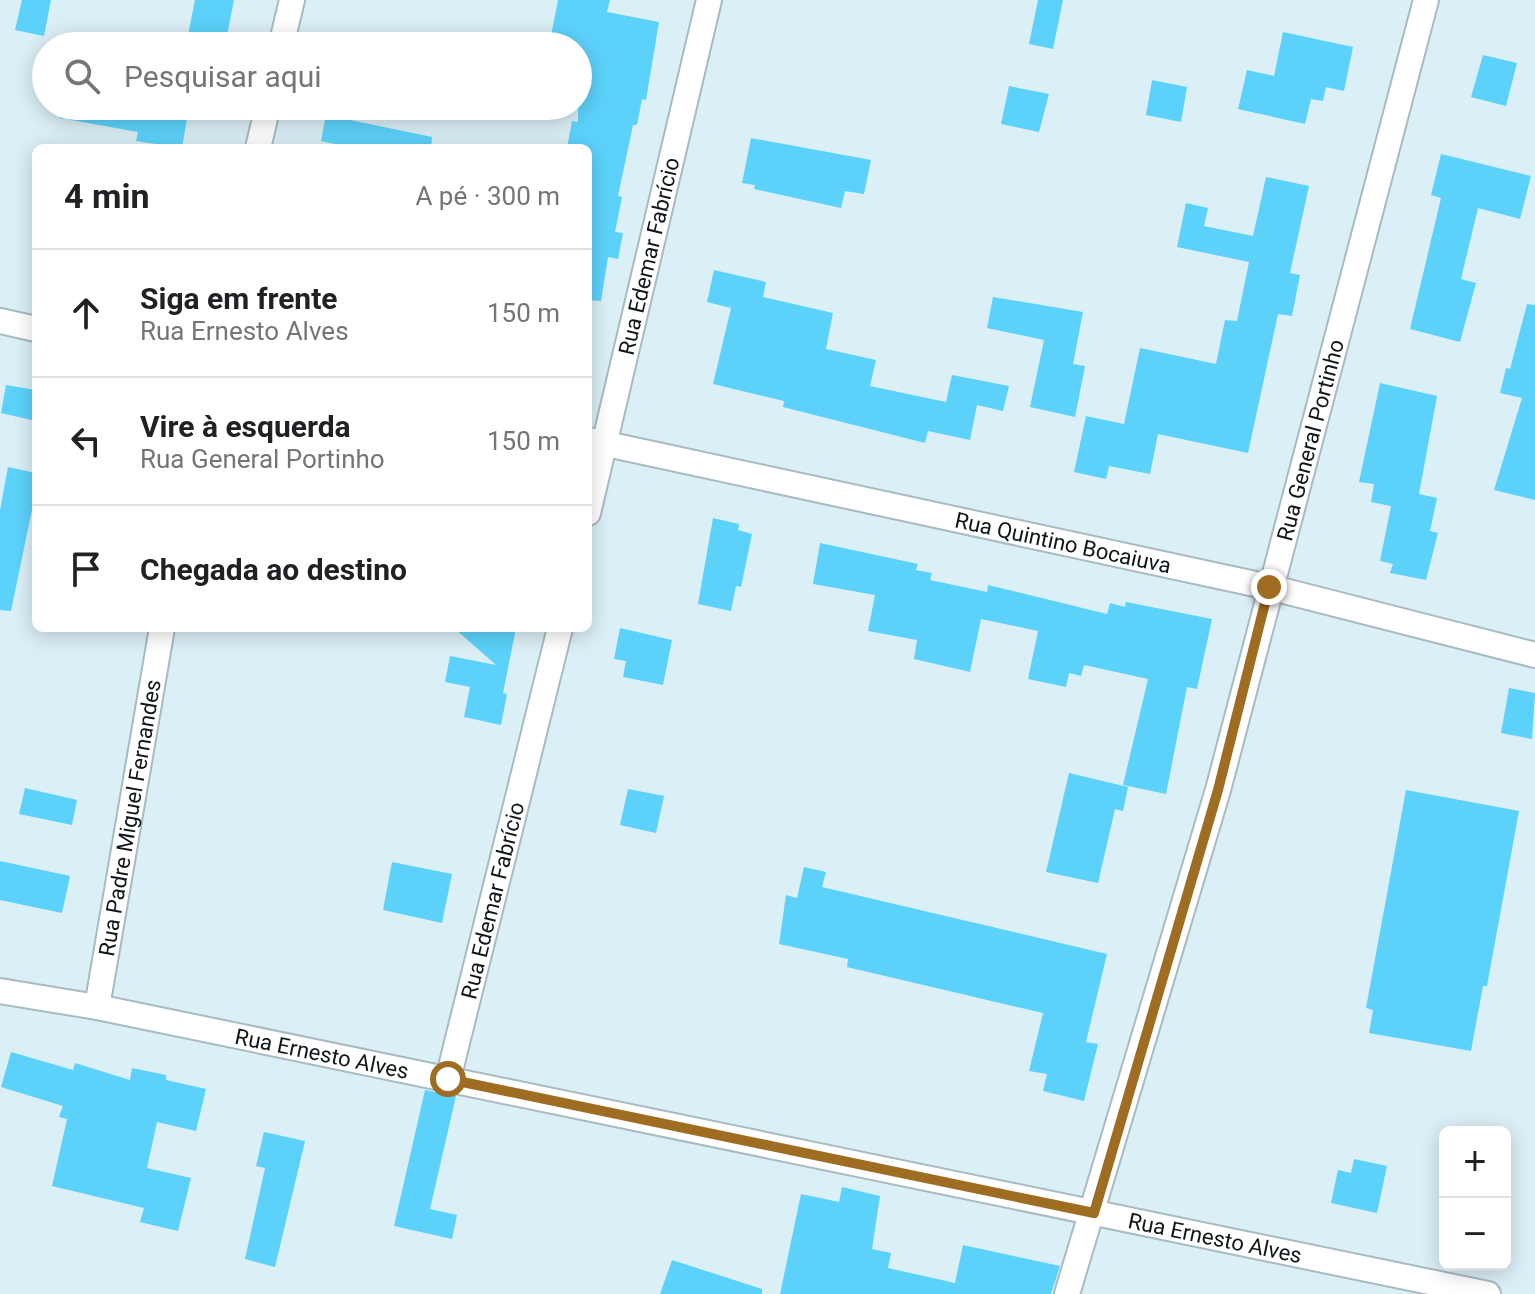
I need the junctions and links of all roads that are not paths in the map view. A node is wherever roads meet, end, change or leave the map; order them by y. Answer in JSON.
{"nodes":[{"id":1,"x":292,"y":0,"type":"edge"},
{"id":2,"x":709,"y":0,"type":"edge"},
{"id":3,"x":1426,"y":0,"type":"edge"},
{"id":4,"x":284,"y":32,"type":"edge"},
{"id":5,"x":265,"y":120,"type":"edge"},
{"id":6,"x":259,"y":144,"type":"edge"},
{"id":7,"x":0,"y":321,"type":"edge"},
{"id":8,"x":32,"y":328,"type":"edge"},
{"id":9,"x":597,"y":441,"type":"edge"},
{"id":10,"x":592,"y":481,"type":"edge"},
{"id":11,"x":1269,"y":587,"type":"junction"},
{"id":12,"x":161,"y":632,"type":"edge"},
{"id":13,"x":559,"y":632,"type":"edge"},
{"id":14,"x":1535,"y":655,"type":"edge"},
{"id":15,"x":0,"y":991,"type":"edge"},
{"id":16,"x":97,"y":1007,"type":"junction"},
{"id":17,"x":448,"y":1079,"type":"junction"},
{"id":18,"x":1094,"y":1213,"type":"junction"},
{"id":19,"x":1067,"y":1294,"type":"edge"},
{"id":20,"x":1488,"y":1294,"type":"edge"}],
"edges":[{"from":1,"to":4,"type":"street"},
{"from":2,"to":9,"type":"street","name":"Rua Edemar Fabrício"},
{"from":3,"to":11,"type":"street","name":"Rua General Portinho"},
{"from":5,"to":6,"type":"street"},
{"from":7,"to":8,"type":"street"},
{"from":9,"to":10,"type":"street","name":"Rua Edemar Fabrício"},
{"from":9,"to":11,"type":"street","name":"Rua Quintino Bocaiuva"},
{"from":11,"to":14,"type":"street","name":"Rua Quintino Bocaiuva"},
{"from":11,"to":18,"type":"street","name":"Rua General Portinho"},
{"from":12,"to":16,"type":"street","name":"Rua Padre Miguel Fernandes"},
{"from":13,"to":17,"type":"street","name":"Rua Edemar Fabrício"},
{"from":15,"to":16,"type":"street","name":"Rua Ernesto Alves"},
{"from":16,"to":17,"type":"street","name":"Rua Ernesto Alves"},
{"from":17,"to":18,"type":"street","name":"Rua Ernesto Alves"},
{"from":18,"to":19,"type":"street","name":"Rua General Portinho"},
{"from":18,"to":20,"type":"street","name":"Rua Ernesto Alves"}]}
